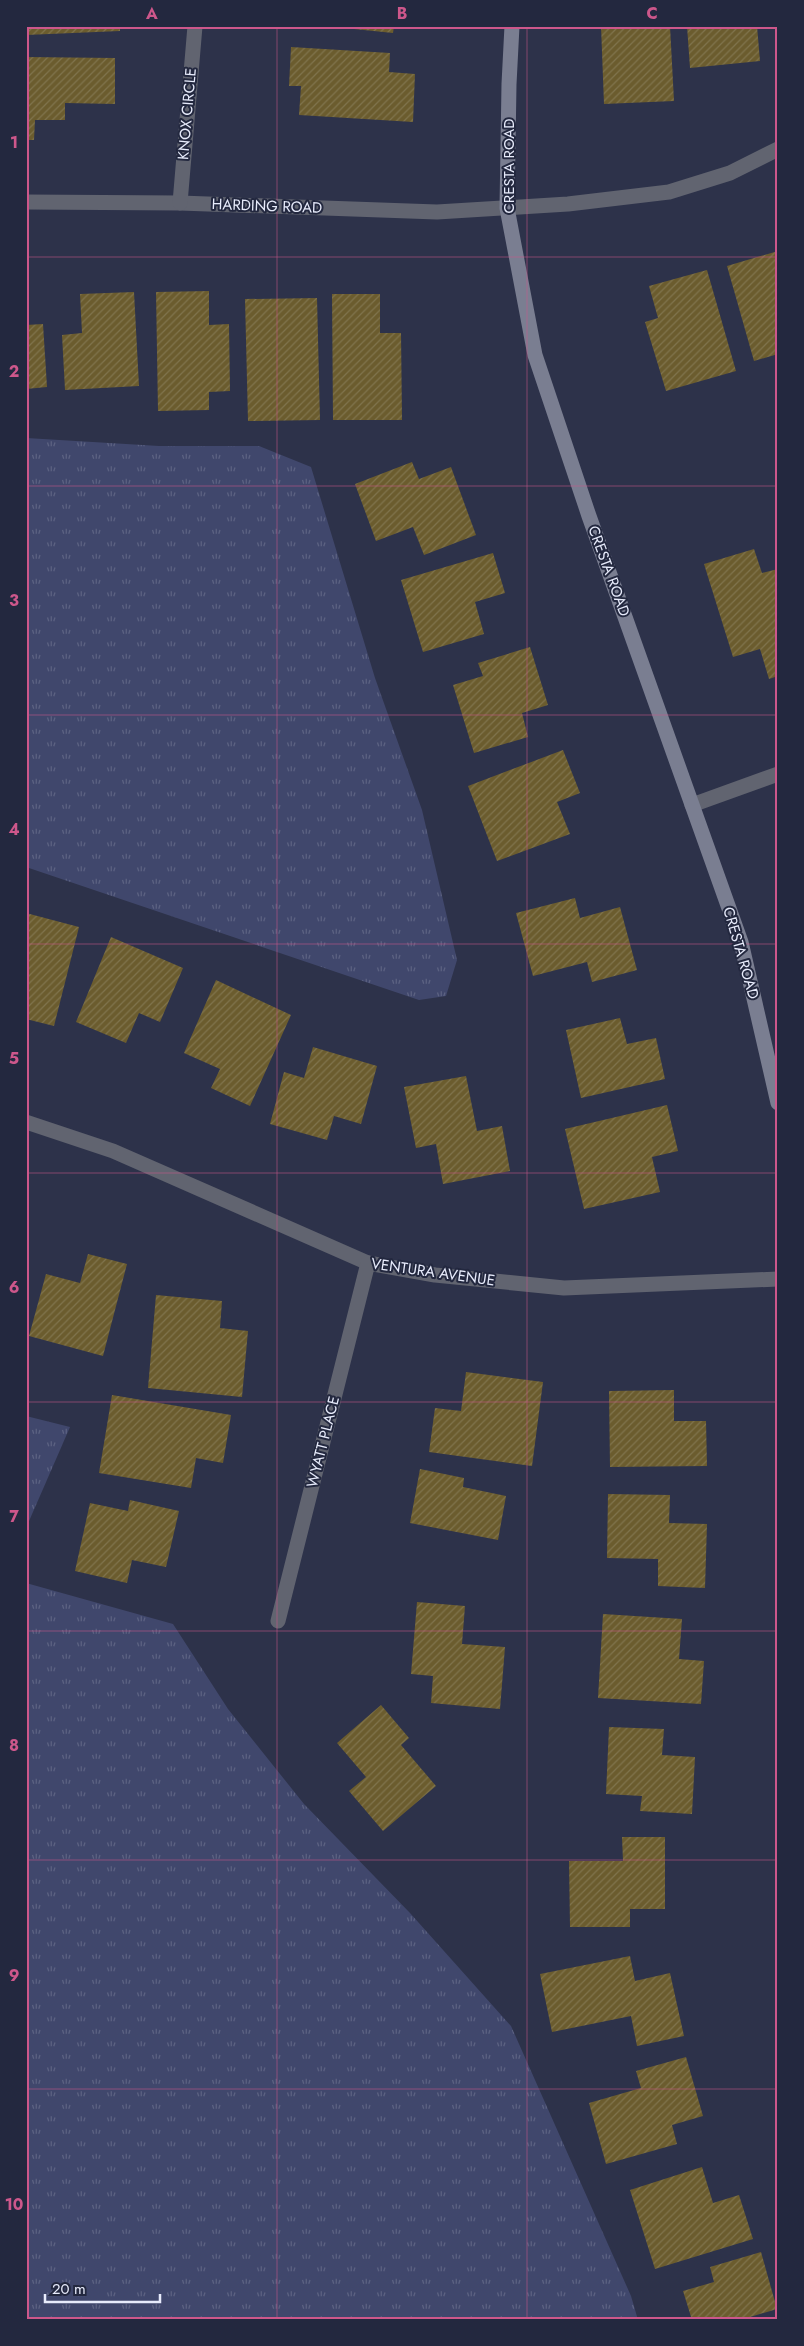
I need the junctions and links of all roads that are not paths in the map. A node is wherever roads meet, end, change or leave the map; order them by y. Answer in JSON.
{"nodes":[{"id":1,"x":195,"y":26,"type":"edge"},
{"id":2,"x":512,"y":26,"type":"edge"},
{"id":3,"x":778,"y":149,"type":"edge"},
{"id":4,"x":26,"y":202,"type":"edge"},
{"id":5,"x":180,"y":202,"type":"junction"},
{"id":6,"x":507,"y":208,"type":"junction"},
{"id":7,"x":778,"y":774,"type":"edge"},
{"id":8,"x":692,"y":805,"type":"junction"},
{"id":9,"x":778,"y":1103,"type":"edge"},
{"id":10,"x":26,"y":1122,"type":"edge"},
{"id":11,"x":368,"y":1263,"type":"junction"},
{"id":12,"x":778,"y":1280,"type":"edge"},
{"id":13,"x":278,"y":1621,"type":"dead end"}],
"edges":[{"from":1,"to":5,"type":"street","name":"KNOX CIRCLE"},
{"from":2,"to":6,"type":"street","name":"CRESTA ROAD"},
{"from":3,"to":6,"type":"street","name":"HARDING ROAD"},
{"from":4,"to":5,"type":"street","name":"HARDING ROAD"},
{"from":5,"to":6,"type":"street","name":"HARDING ROAD"},
{"from":6,"to":8,"type":"street","name":"CRESTA ROAD"},
{"from":7,"to":8,"type":"street"},
{"from":8,"to":9,"type":"street","name":"CRESTA ROAD"},
{"from":10,"to":11,"type":"street","name":"VENTURA AVENUE"},
{"from":11,"to":12,"type":"street","name":"VENTURA AVENUE"},
{"from":11,"to":13,"type":"street","name":"WYATT PLACE"}]}
